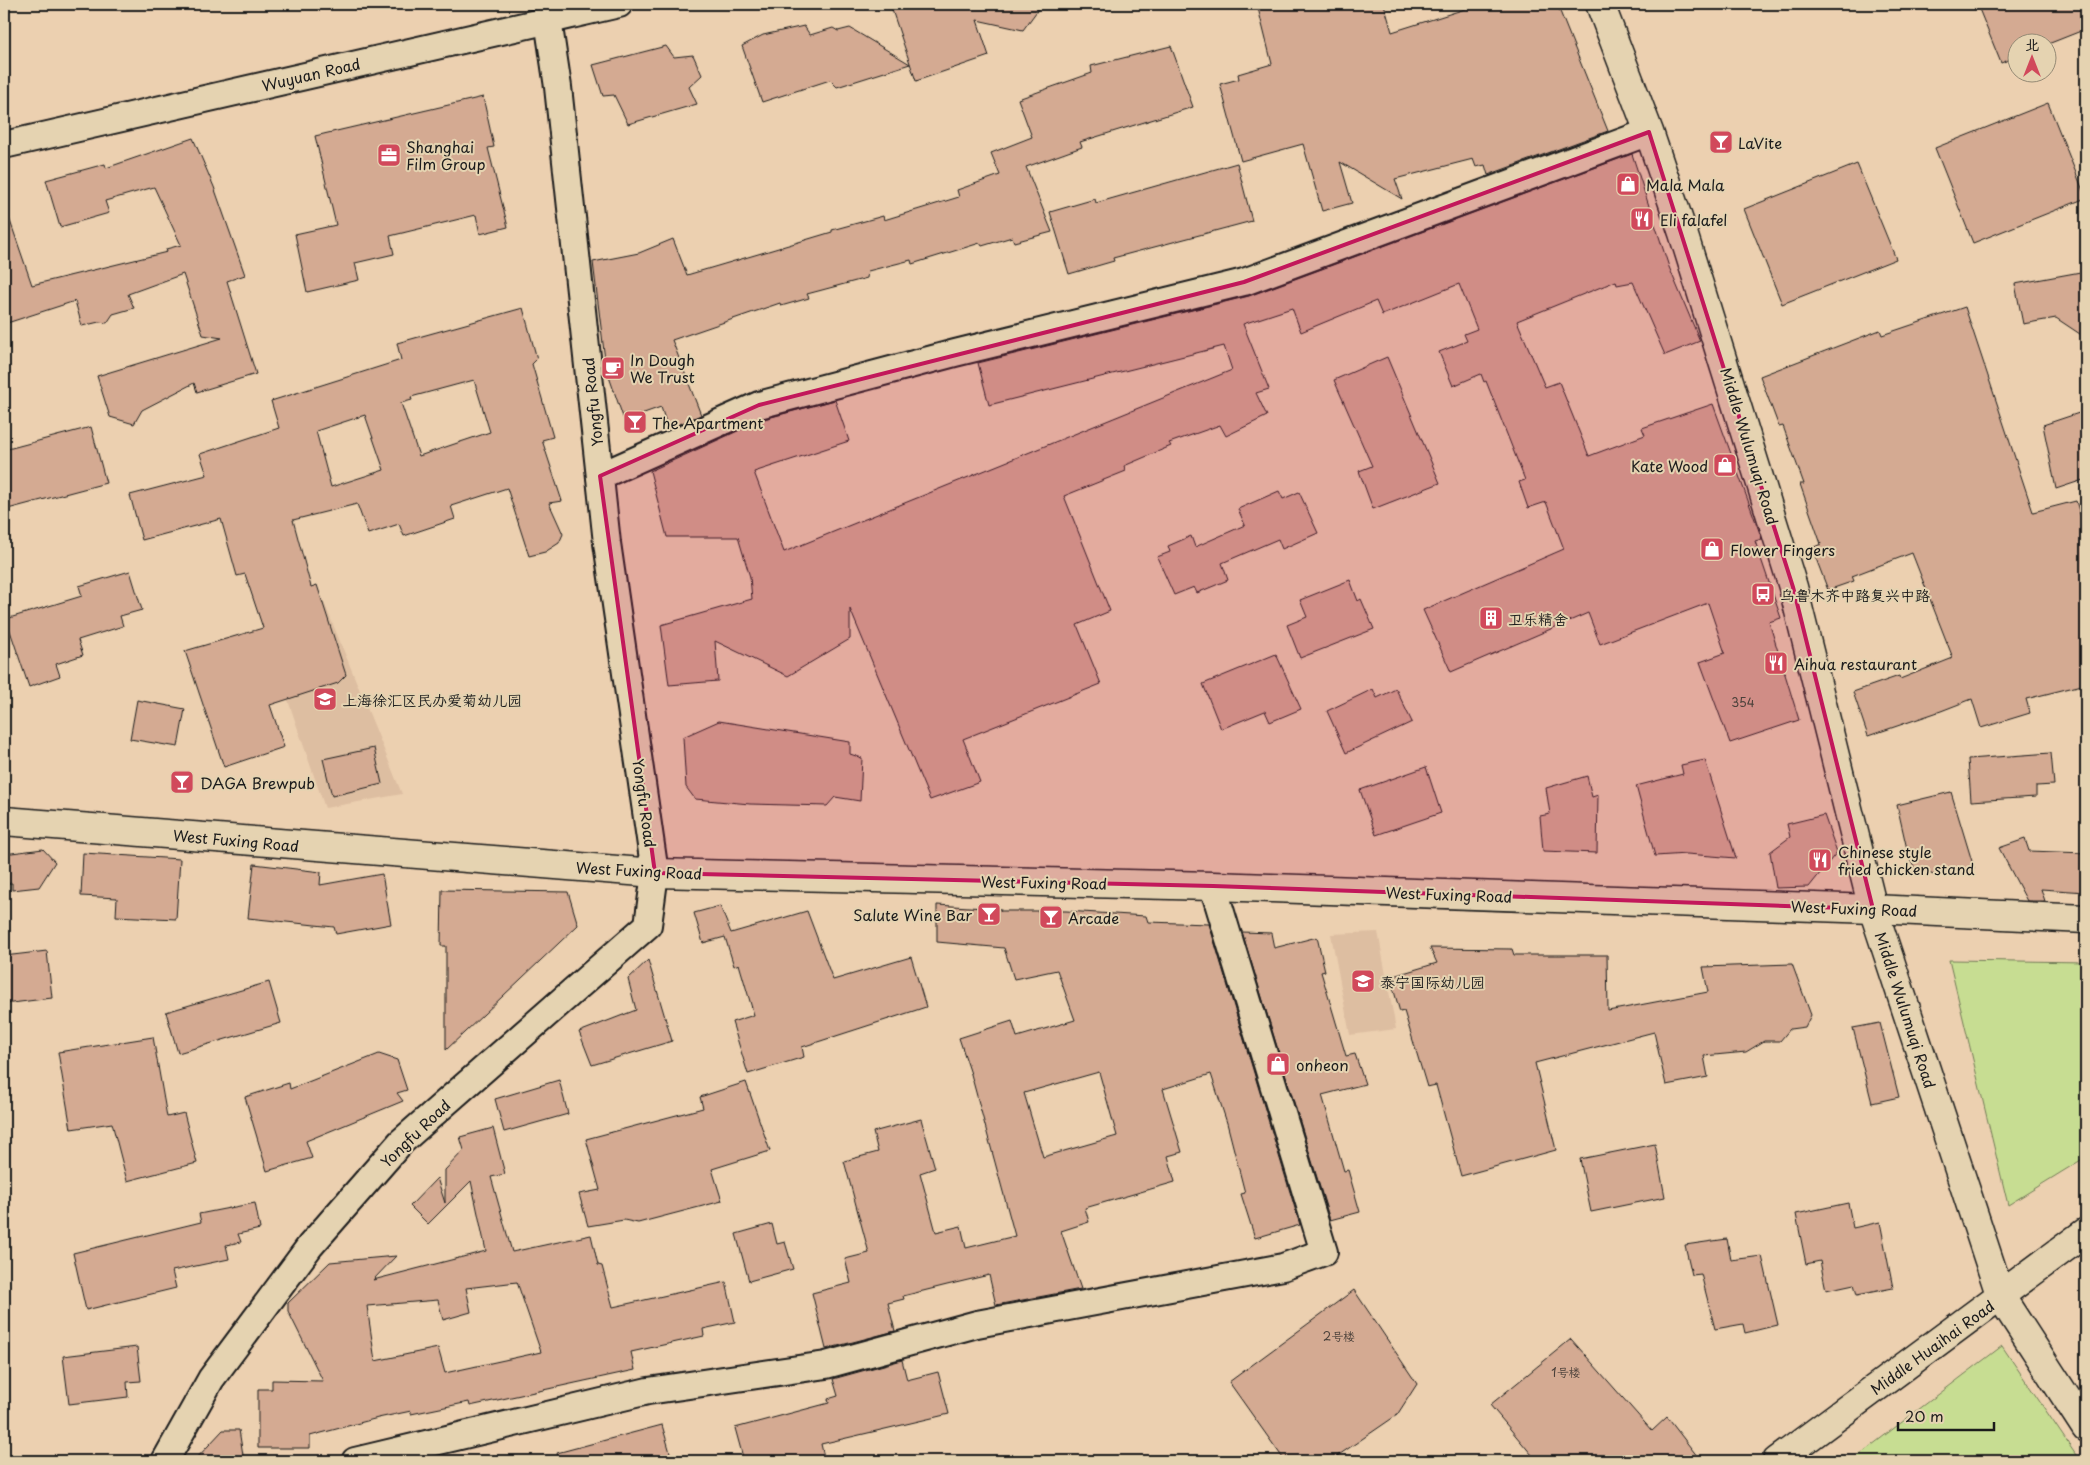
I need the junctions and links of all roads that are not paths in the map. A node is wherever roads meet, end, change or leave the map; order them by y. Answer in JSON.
{"nodes":[{"id":1,"x":618,"y":4,"type":"edge"},
{"id":2,"x":1600,"y":4,"type":"edge"},
{"id":3,"x":548,"y":20,"type":"junction"},
{"id":4,"x":1649,"y":132,"type":"junction"},
{"id":5,"x":4,"y":145,"type":"edge"},
{"id":6,"x":600,"y":476,"type":"junction"},
{"id":7,"x":4,"y":821,"type":"edge"},
{"id":8,"x":655,"y":873,"type":"junction"},
{"id":9,"x":1213,"y":886,"type":"junction"},
{"id":10,"x":1873,"y":908,"type":"junction"},
{"id":11,"x":2086,"y":919,"type":"edge"},
{"id":12,"x":2086,"y":1232,"type":"edge"},
{"id":13,"x":2001,"y":1297,"type":"junction"},
{"id":14,"x":2086,"y":1428,"type":"edge"},
{"id":15,"x":165,"y":1461,"type":"edge"},
{"id":16,"x":355,"y":1461,"type":"edge"},
{"id":17,"x":1777,"y":1461,"type":"edge"}],
"edges":[{"from":1,"to":3,"type":"street","name":"Wuyuan Road"},
{"from":2,"to":4,"type":"street","name":"Middle Wulumuqi Road"},
{"from":3,"to":5,"type":"street","name":"Wuyuan Road"},
{"from":3,"to":6,"type":"street","name":"Yongfu Road"},
{"from":4,"to":6,"type":"street"},
{"from":4,"to":10,"type":"street","name":"Middle Wulumuqi Road"},
{"from":6,"to":8,"type":"street","name":"Yongfu Road"},
{"from":7,"to":8,"type":"street","name":"West Fuxing Road"},
{"from":8,"to":9,"type":"street","name":"West Fuxing Road"},
{"from":8,"to":15,"type":"street","name":"Yongfu Road"},
{"from":9,"to":10,"type":"street","name":"West Fuxing Road"},
{"from":9,"to":16,"type":"street"},
{"from":10,"to":11,"type":"street","name":"West Fuxing Road"},
{"from":10,"to":13,"type":"street","name":"Middle Wulumuqi Road"},
{"from":12,"to":13,"type":"street","name":"Middle Huaihai Road"},
{"from":13,"to":14,"type":"street","name":"Middle Wulumuqi Road"},
{"from":13,"to":17,"type":"street","name":"Middle Huaihai Road"}]}
